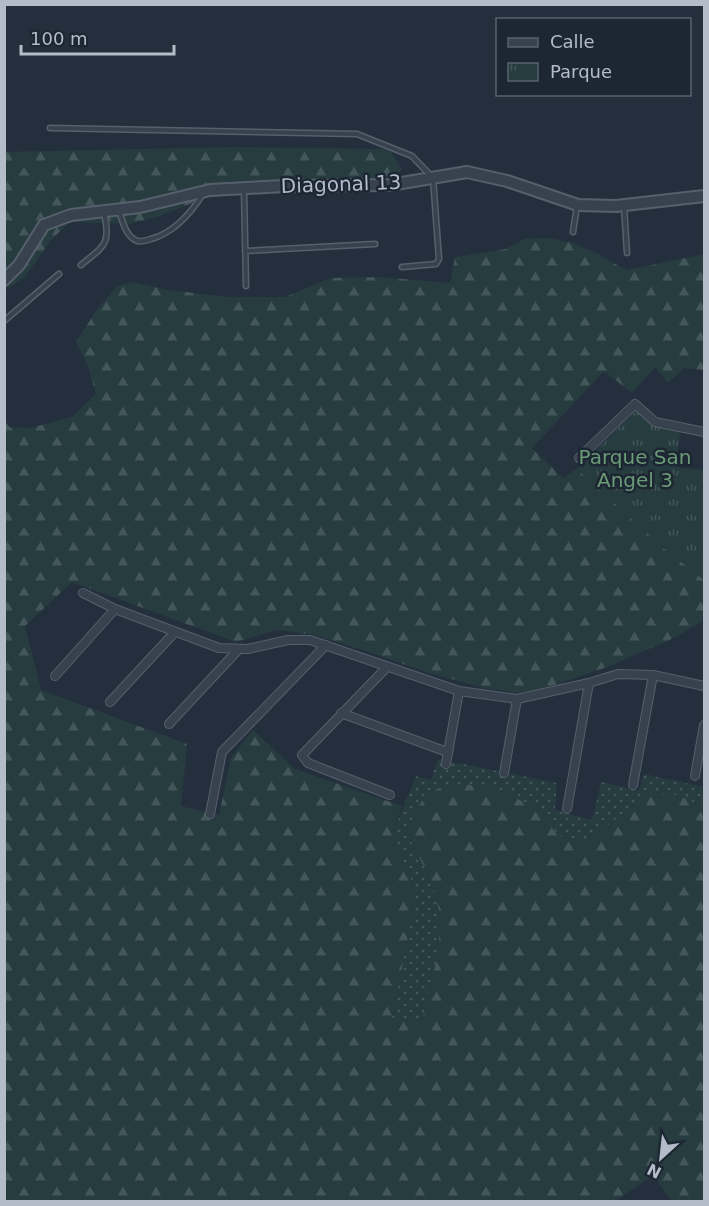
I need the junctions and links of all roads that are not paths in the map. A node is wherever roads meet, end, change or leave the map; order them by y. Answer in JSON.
{"nodes":[{"id":1,"x":50,"y":128,"type":"dead end"},
{"id":2,"x":433,"y":177,"type":"junction"},
{"id":3,"x":244,"y":188,"type":"junction"},
{"id":4,"x":205,"y":191,"type":"junction"},
{"id":5,"x":705,"y":196,"type":"edge"},
{"id":6,"x":578,"y":205,"type":"junction"},
{"id":7,"x":624,"y":205,"type":"junction"},
{"id":8,"x":119,"y":209,"type":"junction"},
{"id":9,"x":104,"y":211,"type":"junction"},
{"id":10,"x":573,"y":232,"type":"dead end"},
{"id":11,"x":375,"y":244,"type":"dead end"},
{"id":12,"x":245,"y":251,"type":"junction"},
{"id":13,"x":627,"y":253,"type":"dead end"},
{"id":14,"x":81,"y":265,"type":"dead end"},
{"id":15,"x":402,"y":267,"type":"dead end"},
{"id":16,"x":59,"y":274,"type":"dead end"},
{"id":17,"x":4,"y":280,"type":"edge"},
{"id":18,"x":246,"y":286,"type":"dead end"},
{"id":19,"x":4,"y":321,"type":"edge"},
{"id":20,"x":705,"y":432,"type":"edge"},
{"id":21,"x":579,"y":458,"type":"dead end"},
{"id":22,"x":84,"y":593,"type":"dead end"},
{"id":23,"x":115,"y":609,"type":"junction"},
{"id":24,"x":175,"y":632,"type":"junction"},
{"id":25,"x":326,"y":645,"type":"junction"},
{"id":26,"x":238,"y":649,"type":"junction"},
{"id":27,"x":387,"y":667,"type":"junction"},
{"id":28,"x":653,"y":675,"type":"junction"},
{"id":29,"x":55,"y":676,"type":"dead end"},
{"id":30,"x":589,"y":683,"type":"junction"},
{"id":31,"x":705,"y":686,"type":"edge"},
{"id":32,"x":459,"y":691,"type":"junction"},
{"id":33,"x":517,"y":699,"type":"junction"},
{"id":34,"x":110,"y":702,"type":"dead end"},
{"id":35,"x":341,"y":713,"type":"junction"},
{"id":36,"x":169,"y":724,"type":"dead end"},
{"id":37,"x":705,"y":725,"type":"edge"},
{"id":38,"x":447,"y":752,"type":"junction"},
{"id":39,"x":446,"y":764,"type":"dead end"},
{"id":40,"x":504,"y":773,"type":"dead end"},
{"id":41,"x":695,"y":776,"type":"dead end"},
{"id":42,"x":633,"y":785,"type":"dead end"},
{"id":43,"x":390,"y":795,"type":"dead end"},
{"id":44,"x":567,"y":809,"type":"dead end"},
{"id":45,"x":210,"y":814,"type":"dead end"}],
"edges":[{"from":1,"to":2,"type":"lane"},
{"from":2,"to":3,"type":"street","name":"Diagonal 13"},
{"from":2,"to":6,"type":"street","name":"Diagonal 13"},
{"from":2,"to":15,"type":"lane"},
{"from":3,"to":4,"type":"street","name":"Diagonal 13"},
{"from":3,"to":12,"type":"lane"},
{"from":4,"to":8,"type":"street","name":"Diagonal 13"},
{"from":4,"to":8,"type":"lane"},
{"from":5,"to":7,"type":"street","name":"Diagonal 13"},
{"from":6,"to":7,"type":"street","name":"Diagonal 13"},
{"from":6,"to":10,"type":"lane"},
{"from":7,"to":13,"type":"lane"},
{"from":8,"to":9,"type":"street","name":"Diagonal 13"},
{"from":9,"to":14,"type":"lane"},
{"from":9,"to":17,"type":"street","name":"Diagonal 13"},
{"from":11,"to":12,"type":"lane"},
{"from":12,"to":18,"type":"lane"},
{"from":16,"to":19,"type":"lane"},
{"from":20,"to":21,"type":"street"},
{"from":22,"to":23,"type":"street"},
{"from":23,"to":24,"type":"street"},
{"from":23,"to":29,"type":"street"},
{"from":24,"to":26,"type":"street"},
{"from":24,"to":34,"type":"street"},
{"from":25,"to":26,"type":"street"},
{"from":25,"to":27,"type":"street"},
{"from":25,"to":45,"type":"street"},
{"from":26,"to":36,"type":"street"},
{"from":27,"to":32,"type":"street"},
{"from":27,"to":35,"type":"street"},
{"from":28,"to":30,"type":"street"},
{"from":28,"to":31,"type":"street"},
{"from":28,"to":42,"type":"street"},
{"from":30,"to":33,"type":"street"},
{"from":30,"to":44,"type":"street"},
{"from":32,"to":33,"type":"street"},
{"from":32,"to":38,"type":"street"},
{"from":33,"to":40,"type":"street"},
{"from":35,"to":38,"type":"street"},
{"from":35,"to":43,"type":"street"},
{"from":37,"to":41,"type":"street"},
{"from":38,"to":39,"type":"street"}]}
